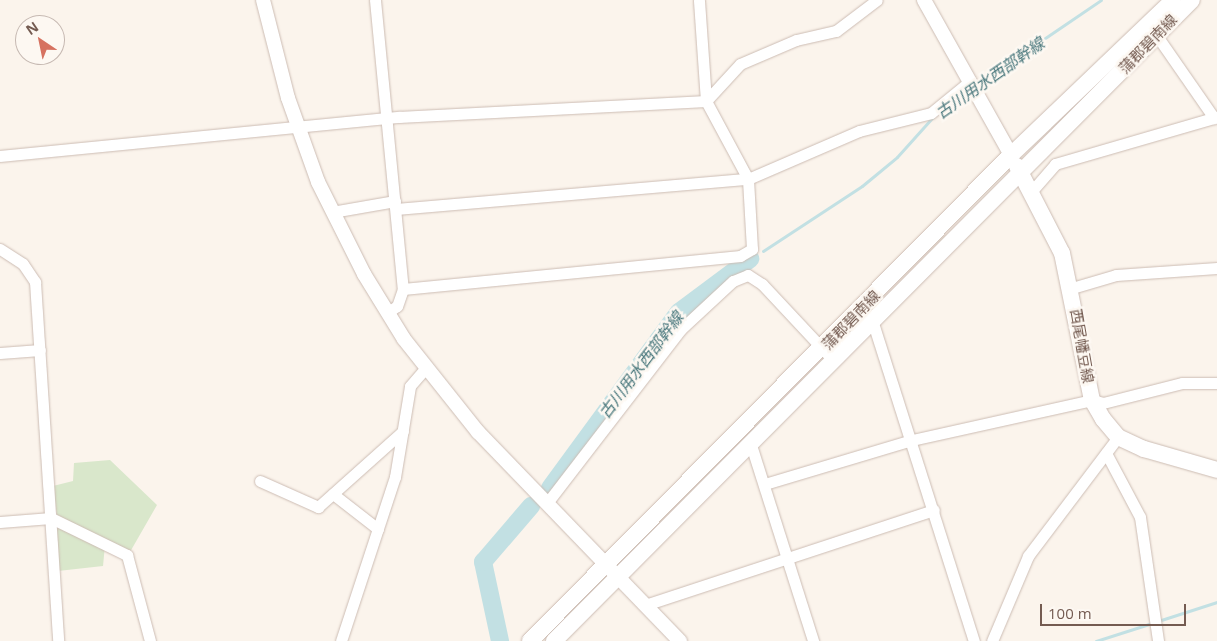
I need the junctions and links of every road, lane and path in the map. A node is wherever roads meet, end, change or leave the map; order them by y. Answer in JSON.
{"nodes":[{"id":1,"x":263,"y":0,"type":"edge"},
{"id":2,"x":375,"y":0,"type":"edge"},
{"id":3,"x":699,"y":0,"type":"edge"},
{"id":4,"x":877,"y":0,"type":"edge"},
{"id":5,"x":924,"y":0,"type":"edge"},
{"id":6,"x":1173,"y":0,"type":"edge"},
{"id":7,"x":1192,"y":0,"type":"edge"},
{"id":8,"x":1157,"y":36,"type":"junction"},
{"id":9,"x":969,"y":83,"type":"junction"},
{"id":10,"x":706,"y":101,"type":"junction"},
{"id":11,"x":385,"y":118,"type":"junction"},
{"id":12,"x":1216,"y":118,"type":"edge"},
{"id":13,"x":298,"y":127,"type":"junction"},
{"id":14,"x":1011,"y":155,"type":"junction"},
{"id":15,"x":0,"y":156,"type":"edge"},
{"id":16,"x":1022,"y":174,"type":"junction"},
{"id":17,"x":748,"y":179,"type":"junction"},
{"id":18,"x":1030,"y":192,"type":"junction"},
{"id":19,"x":396,"y":205,"type":"junction"},
{"id":20,"x":332,"y":212,"type":"junction"},
{"id":21,"x":0,"y":249,"type":"edge"},
{"id":22,"x":1217,"y":268,"type":"edge"},
{"id":23,"x":1072,"y":288,"type":"junction"},
{"id":24,"x":403,"y":289,"type":"junction"},
{"id":25,"x":388,"y":312,"type":"junction"},
{"id":26,"x":873,"y":323,"type":"junction"},
{"id":27,"x":40,"y":350,"type":"junction"},
{"id":28,"x":0,"y":353,"type":"edge"},
{"id":29,"x":829,"y":355,"type":"junction"},
{"id":30,"x":425,"y":369,"type":"junction"},
{"id":31,"x":1217,"y":383,"type":"edge"},
{"id":32,"x":1092,"y":400,"type":"junction"},
{"id":33,"x":403,"y":431,"type":"junction"},
{"id":34,"x":1118,"y":437,"type":"junction"},
{"id":35,"x":912,"y":440,"type":"junction"},
{"id":36,"x":751,"y":445,"type":"junction"},
{"id":37,"x":1106,"y":453,"type":"junction"},
{"id":38,"x":1217,"y":470,"type":"edge"},
{"id":39,"x":260,"y":481,"type":"dead end"},
{"id":40,"x":765,"y":484,"type":"junction"},
{"id":41,"x":333,"y":494,"type":"junction"},
{"id":42,"x":546,"y":503,"type":"junction"},
{"id":43,"x":934,"y":510,"type":"junction"},
{"id":44,"x":51,"y":518,"type":"junction"},
{"id":45,"x":0,"y":522,"type":"edge"},
{"id":46,"x":378,"y":529,"type":"junction"},
{"id":47,"x":786,"y":557,"type":"junction"},
{"id":48,"x":611,"y":571,"type":"junction"},
{"id":49,"x":646,"y":605,"type":"junction"},
{"id":50,"x":58,"y":641,"type":"edge"},
{"id":51,"x":150,"y":641,"type":"edge"},
{"id":52,"x":340,"y":641,"type":"edge"},
{"id":53,"x":530,"y":641,"type":"edge"},
{"id":54,"x":554,"y":641,"type":"edge"},
{"id":55,"x":680,"y":641,"type":"edge"},
{"id":56,"x":813,"y":641,"type":"edge"},
{"id":57,"x":974,"y":641,"type":"edge"},
{"id":58,"x":992,"y":641,"type":"edge"},
{"id":59,"x":1158,"y":641,"type":"edge"}],
"edges":[{"from":1,"to":13,"type":"street"},
{"from":2,"to":11,"type":"street"},
{"from":3,"to":10,"type":"street"},
{"from":4,"to":10,"type":"street"},
{"from":5,"to":9,"type":"street"},
{"from":6,"to":14,"type":"main road","name":"蒲郡碧南線"},
{"from":7,"to":8,"type":"main road","name":"蒲郡碧南線"},
{"from":8,"to":12,"type":"street"},
{"from":8,"to":16,"type":"main road","name":"蒲郡碧南線"},
{"from":9,"to":14,"type":"street"},
{"from":9,"to":17,"type":"street"},
{"from":10,"to":11,"type":"street"},
{"from":10,"to":17,"type":"street"},
{"from":11,"to":13,"type":"street"},
{"from":11,"to":19,"type":"street"},
{"from":12,"to":18,"type":"street"},
{"from":13,"to":15,"type":"street"},
{"from":13,"to":20,"type":"street"},
{"from":14,"to":16,"type":"main road","name":"西尾幡豆線"},
{"from":14,"to":29,"type":"main road","name":"蒲郡碧南線"},
{"from":16,"to":18,"type":"main road","name":"西尾幡豆線"},
{"from":16,"to":26,"type":"main road","name":"蒲郡碧南線"},
{"from":17,"to":19,"type":"street"},
{"from":17,"to":24,"type":"street"},
{"from":18,"to":23,"type":"main road","name":"西尾幡豆線"},
{"from":19,"to":20,"type":"street"},
{"from":19,"to":24,"type":"street"},
{"from":20,"to":25,"type":"street"},
{"from":21,"to":27,"type":"street"},
{"from":22,"to":23,"type":"street"},
{"from":23,"to":32,"type":"main road","name":"西尾幡豆線"},
{"from":24,"to":25,"type":"street"},
{"from":25,"to":30,"type":"street"},
{"from":26,"to":29,"type":"main road","name":"蒲郡碧南線"},
{"from":26,"to":35,"type":"street"},
{"from":27,"to":28,"type":"street"},
{"from":27,"to":44,"type":"street"},
{"from":29,"to":36,"type":"main road","name":"蒲郡碧南線"},
{"from":29,"to":42,"type":"street"},
{"from":29,"to":48,"type":"main road","name":"蒲郡碧南線"},
{"from":30,"to":33,"type":"street"},
{"from":30,"to":42,"type":"street"},
{"from":31,"to":32,"type":"street"},
{"from":32,"to":34,"type":"main road","name":"西尾幡豆線"},
{"from":32,"to":35,"type":"street"},
{"from":33,"to":41,"type":"street"},
{"from":33,"to":46,"type":"street"},
{"from":34,"to":37,"type":"street"},
{"from":34,"to":38,"type":"main road"},
{"from":35,"to":40,"type":"street"},
{"from":35,"to":43,"type":"street"},
{"from":36,"to":40,"type":"street"},
{"from":36,"to":48,"type":"main road","name":"蒲郡碧南線"},
{"from":37,"to":58,"type":"street"},
{"from":37,"to":59,"type":"street"},
{"from":39,"to":41,"type":"street"},
{"from":40,"to":47,"type":"street"},
{"from":41,"to":46,"type":"street"},
{"from":42,"to":48,"type":"street"},
{"from":43,"to":47,"type":"street"},
{"from":43,"to":57,"type":"street"},
{"from":44,"to":45,"type":"street"},
{"from":44,"to":50,"type":"street"},
{"from":44,"to":51,"type":"street"},
{"from":46,"to":52,"type":"street"},
{"from":47,"to":49,"type":"street"},
{"from":47,"to":56,"type":"street"},
{"from":48,"to":49,"type":"street"},
{"from":48,"to":53,"type":"main road","name":"蒲郡碧南線"},
{"from":48,"to":54,"type":"main road","name":"蒲郡碧南線"},
{"from":49,"to":55,"type":"street"}]}
